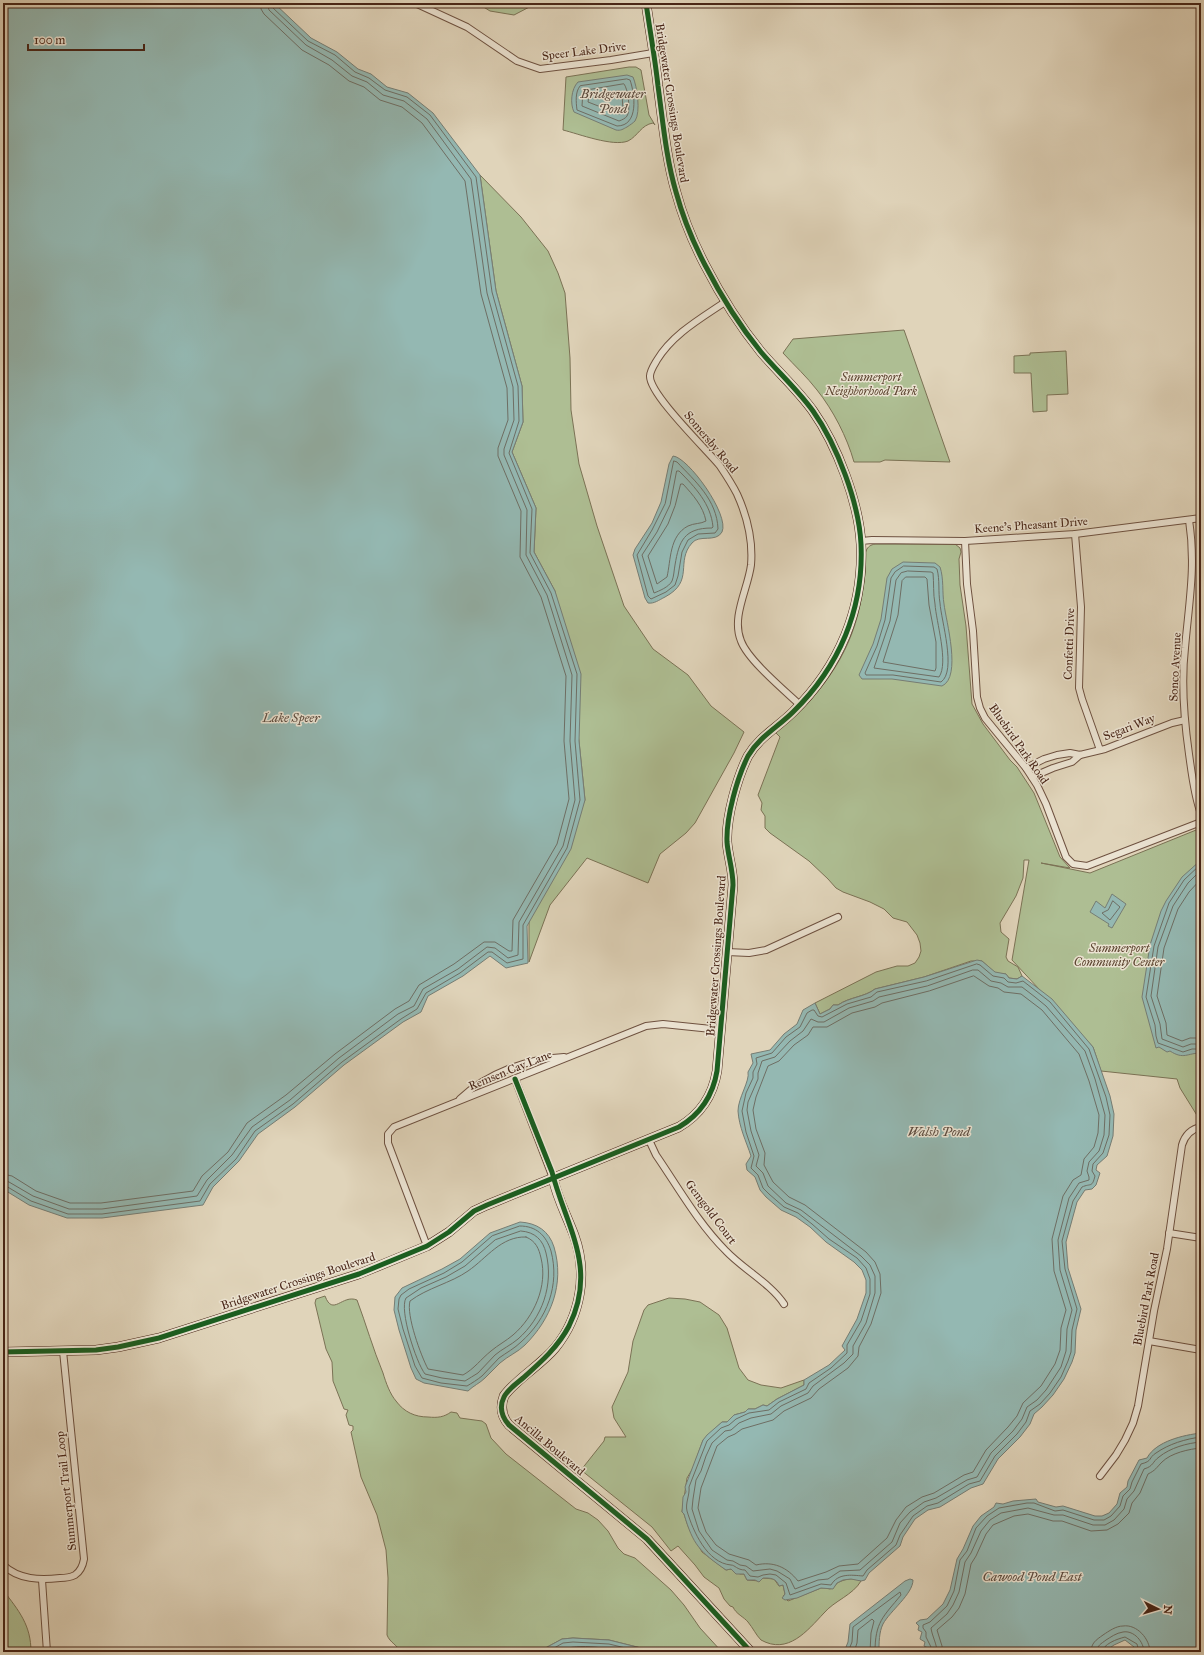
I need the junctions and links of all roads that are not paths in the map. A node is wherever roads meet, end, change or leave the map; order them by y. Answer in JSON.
{"nodes":[{"id":1,"x":415,"y":3,"type":"edge"},
{"id":2,"x":646,"y":3,"type":"edge"},
{"id":3,"x":654,"y":53,"type":"junction"},
{"id":4,"x":725,"y":302,"type":"junction"},
{"id":5,"x":1201,"y":518,"type":"edge"},
{"id":6,"x":1189,"y":520,"type":"junction"},
{"id":7,"x":1075,"y":534,"type":"junction"},
{"id":8,"x":965,"y":540,"type":"junction"},
{"id":9,"x":861,"y":541,"type":"junction"},
{"id":10,"x":800,"y":705,"type":"junction"},
{"id":11,"x":1185,"y":720,"type":"junction"},
{"id":12,"x":1100,"y":750,"type":"junction"},
{"id":13,"x":1080,"y":755,"type":"junction"},
{"id":14,"x":1026,"y":768,"type":"junction"},
{"id":15,"x":1032,"y":777,"type":"junction"},
{"id":16,"x":1201,"y":814,"type":"edge"},
{"id":17,"x":1201,"y":822,"type":"edge"},
{"id":18,"x":838,"y":917,"type":"dead end"},
{"id":19,"x":727,"y":952,"type":"junction"},
{"id":20,"x":721,"y":1030,"type":"junction"},
{"id":21,"x":567,"y":1057,"type":"junction"},
{"id":22,"x":515,"y":1079,"type":"junction"},
{"id":23,"x":460,"y":1100,"type":"junction"},
{"id":24,"x":1201,"y":1127,"type":"edge"},
{"id":25,"x":649,"y":1140,"type":"junction"},
{"id":26,"x":553,"y":1178,"type":"junction"},
{"id":27,"x":1169,"y":1233,"type":"junction"},
{"id":28,"x":1201,"y":1238,"type":"edge"},
{"id":29,"x":427,"y":1246,"type":"junction"},
{"id":30,"x":784,"y":1304,"type":"dead end"},
{"id":31,"x":1149,"y":1341,"type":"junction"},
{"id":32,"x":1201,"y":1350,"type":"edge"},
{"id":33,"x":63,"y":1351,"type":"junction"},
{"id":34,"x":3,"y":1352,"type":"edge"},
{"id":35,"x":1100,"y":1476,"type":"dead end"},
{"id":36,"x":3,"y":1565,"type":"edge"},
{"id":37,"x":42,"y":1580,"type":"junction"},
{"id":38,"x":47,"y":1652,"type":"edge"},
{"id":39,"x":751,"y":1652,"type":"edge"}],
"edges":[{"from":1,"to":3,"type":"street","name":"Speer Lake Drive"},
{"from":2,"to":3,"type":"street","name":"Bridgewater Crossings Boulevard"},
{"from":3,"to":4,"type":"street","name":"Bridgewater Crossings Boulevard"},
{"from":4,"to":9,"type":"street","name":"Bridgewater Crossings Boulevard"},
{"from":4,"to":10,"type":"street","name":"Somersby Road"},
{"from":5,"to":6,"type":"street","name":"Keene's Pheasant Drive"},
{"from":6,"to":7,"type":"street","name":"Keene's Pheasant Drive"},
{"from":6,"to":11,"type":"street","name":"Sonco Avenue"},
{"from":7,"to":8,"type":"street","name":"Keene's Pheasant Drive"},
{"from":7,"to":12,"type":"street","name":"Confetti Drive"},
{"from":8,"to":9,"type":"street","name":"Keene's Pheasant Drive"},
{"from":8,"to":14,"type":"street","name":"Bluebird Park Road"},
{"from":9,"to":10,"type":"street","name":"Bridgewater Crossings Boulevard"},
{"from":10,"to":19,"type":"street","name":"Bridgewater Crossings Boulevard"},
{"from":11,"to":12,"type":"street","name":"Segari Way"},
{"from":11,"to":16,"type":"street","name":"Sonco Avenue"},
{"from":12,"to":13,"type":"street","name":"Segari Way"},
{"from":13,"to":14,"type":"street","name":"Segari Way"},
{"from":13,"to":15,"type":"street","name":"Segari Way"},
{"from":14,"to":15,"type":"street","name":"Bluebird Park Road"},
{"from":15,"to":17,"type":"street","name":"Bluebird Park Road"},
{"from":18,"to":19,"type":"street"},
{"from":19,"to":20,"type":"street","name":"Bridgewater Crossings Boulevard"},
{"from":20,"to":21,"type":"street","name":"Remsen Cay Lane"},
{"from":20,"to":25,"type":"street","name":"Bridgewater Crossings Boulevard"},
{"from":21,"to":22,"type":"street","name":"Remsen Cay Lane"},
{"from":21,"to":23,"type":"street","name":"Remsen Cay Lane"},
{"from":22,"to":23,"type":"street","name":"Remsen Cay Lane"},
{"from":22,"to":26,"type":"street","name":"Ancilla Boulevard"},
{"from":23,"to":29,"type":"street","name":"Remsen Cay Lane"},
{"from":24,"to":27,"type":"street","name":"Bluebird Park Road"},
{"from":25,"to":26,"type":"street","name":"Bridgewater Crossings Boulevard"},
{"from":25,"to":30,"type":"street","name":"Gemgold Court"},
{"from":26,"to":29,"type":"street","name":"Bridgewater Crossings Boulevard"},
{"from":26,"to":39,"type":"street","name":"Ancilla Boulevard"},
{"from":27,"to":28,"type":"street"},
{"from":27,"to":31,"type":"street","name":"Bluebird Park Road"},
{"from":29,"to":33,"type":"street","name":"Bridgewater Crossings Boulevard"},
{"from":31,"to":32,"type":"street"},
{"from":31,"to":35,"type":"street","name":"Bluebird Park Road"},
{"from":33,"to":34,"type":"street","name":"Bridgewater Crossings Boulevard"},
{"from":33,"to":37,"type":"street","name":"Summerport Trail Loop"},
{"from":36,"to":37,"type":"street","name":"Summerport Trail Loop"},
{"from":37,"to":38,"type":"street"}]}
